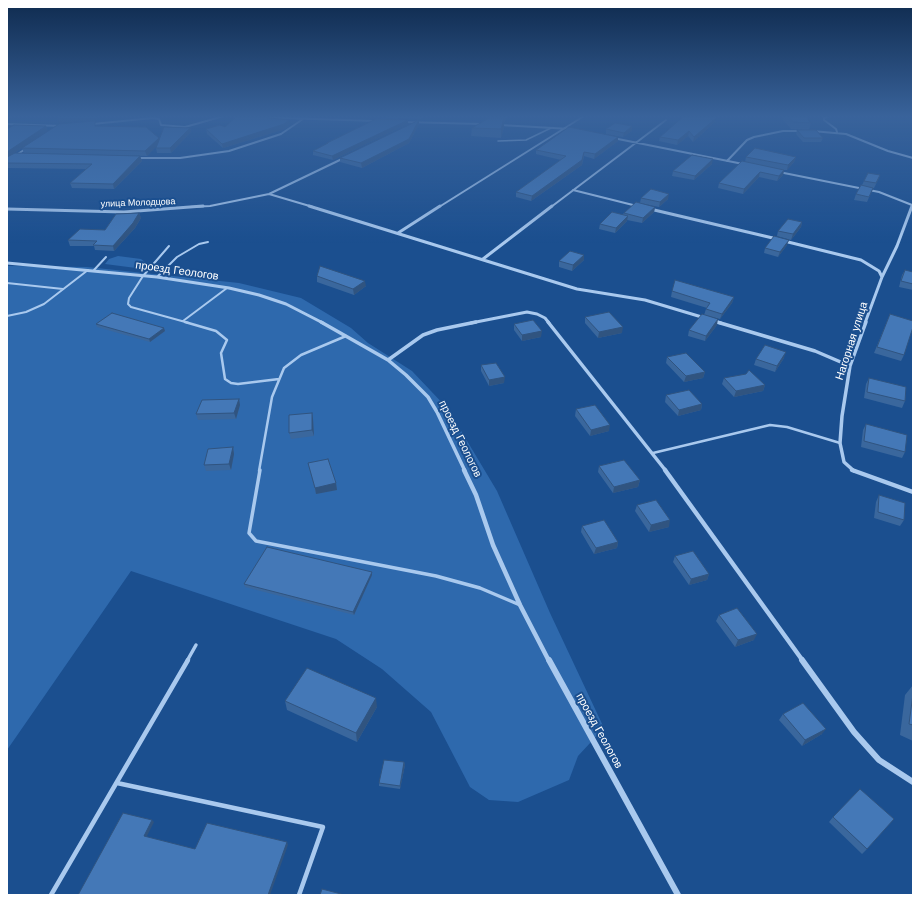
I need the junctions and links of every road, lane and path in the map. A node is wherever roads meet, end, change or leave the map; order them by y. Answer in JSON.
{"nodes":[{"id":1,"x":344,"y":158,"type":"edge"},
{"id":2,"x":518,"y":158,"type":"edge"},
{"id":3,"x":616,"y":158,"type":"edge"},
{"id":4,"x":713,"y":158,"type":"edge"},
{"id":5,"x":731,"y":158,"type":"edge"},
{"id":6,"x":728,"y":161,"type":"junction"},
{"id":7,"x":750,"y":166,"type":"edge"},
{"id":8,"x":772,"y":170,"type":"edge"},
{"id":9,"x":573,"y":190,"type":"junction"},
{"id":10,"x":269,"y":194,"type":"junction"},
{"id":11,"x":913,"y":205,"type":"edge"},
{"id":12,"x":642,"y":207,"type":"edge"},
{"id":13,"x":649,"y":208,"type":"edge"},
{"id":14,"x":7,"y":209,"type":"edge"},
{"id":15,"x":398,"y":233,"type":"junction"},
{"id":16,"x":208,"y":242,"type":"dead end"},
{"id":17,"x":169,"y":246,"type":"dead end"},
{"id":18,"x":106,"y":257,"type":"dead end"},
{"id":19,"x":483,"y":259,"type":"junction"},
{"id":20,"x":7,"y":263,"type":"edge"},
{"id":21,"x":88,"y":270,"type":"junction"},
{"id":22,"x":94,"y":270,"type":"junction"},
{"id":23,"x":144,"y":276,"type":"junction"},
{"id":24,"x":157,"y":277,"type":"junction"},
{"id":25,"x":882,"y":277,"type":"junction"},
{"id":26,"x":7,"y":284,"type":"edge"},
{"id":27,"x":227,"y":288,"type":"junction"},
{"id":28,"x":63,"y":289,"type":"junction"},
{"id":29,"x":7,"y":316,"type":"edge"},
{"id":30,"x":183,"y":321,"type":"junction"},
{"id":31,"x":346,"y":336,"type":"junction"},
{"id":32,"x":388,"y":360,"type":"junction"},
{"id":33,"x":850,"y":366,"type":"junction"},
{"id":34,"x":279,"y":380,"type":"junction"},
{"id":35,"x":840,"y":443,"type":"junction"},
{"id":36,"x":653,"y":454,"type":"junction"},
{"id":37,"x":913,"y":492,"type":"edge"},
{"id":38,"x":520,"y":605,"type":"junction"},
{"id":39,"x":196,"y":645,"type":"dead end"},
{"id":40,"x":913,"y":782,"type":"edge"},
{"id":41,"x":117,"y":783,"type":"junction"},
{"id":42,"x":51,"y":895,"type":"edge"},
{"id":43,"x":299,"y":895,"type":"edge"},
{"id":44,"x":678,"y":895,"type":"edge"}],
"edges":[{"from":1,"to":10,"type":"street"},
{"from":2,"to":15,"type":"street"},
{"from":3,"to":9,"type":"street"},
{"from":4,"to":6,"type":"street"},
{"from":5,"to":6,"type":"street"},
{"from":6,"to":7,"type":"street"},
{"from":8,"to":11,"type":"street"},
{"from":9,"to":12,"type":"street"},
{"from":9,"to":19,"type":"street"},
{"from":10,"to":14,"type":"street","name":"улица Молодцова"},
{"from":10,"to":15,"type":"street"},
{"from":11,"to":25,"type":"street","name":"Нагорная улица"},
{"from":13,"to":25,"type":"street"},
{"from":15,"to":19,"type":"street"},
{"from":16,"to":24,"type":"lane"},
{"from":17,"to":23,"type":"lane"},
{"from":18,"to":22,"type":"lane"},
{"from":19,"to":33,"type":"street"},
{"from":20,"to":21,"type":"street","name":"проезд Геологов"},
{"from":21,"to":22,"type":"street","name":"проезд Геологов"},
{"from":21,"to":28,"type":"lane"},
{"from":22,"to":23,"type":"street","name":"проезд Геологов"},
{"from":23,"to":24,"type":"street","name":"проезд Геологов"},
{"from":23,"to":30,"type":"lane"},
{"from":24,"to":27,"type":"street","name":"проезд Геологов"},
{"from":25,"to":33,"type":"street","name":"Нагорная улица"},
{"from":26,"to":28,"type":"lane"},
{"from":27,"to":30,"type":"lane"},
{"from":27,"to":31,"type":"street","name":"проезд Геологов"},
{"from":28,"to":29,"type":"lane"},
{"from":30,"to":34,"type":"lane"},
{"from":31,"to":32,"type":"street","name":"проезд Геологов"},
{"from":31,"to":34,"type":"lane"},
{"from":32,"to":36,"type":"street"},
{"from":32,"to":38,"type":"street","name":"проезд Геологов"},
{"from":33,"to":35,"type":"street","name":"Нагорная улица"},
{"from":34,"to":38,"type":"lane"},
{"from":35,"to":36,"type":"lane"},
{"from":35,"to":37,"type":"street","name":"Нагорная улица"},
{"from":36,"to":40,"type":"street"},
{"from":38,"to":44,"type":"street","name":"проезд Геологов"},
{"from":39,"to":41,"type":"lane"},
{"from":41,"to":42,"type":"lane"},
{"from":41,"to":43,"type":"lane"}]}
